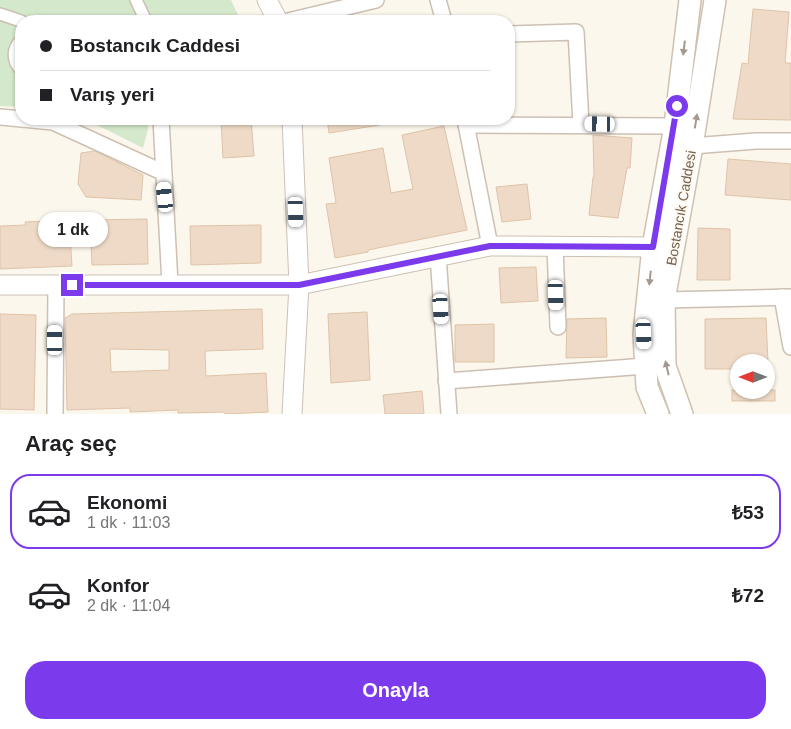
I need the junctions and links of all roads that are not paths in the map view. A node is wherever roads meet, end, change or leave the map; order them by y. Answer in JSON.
{"nodes":[{"id":1,"x":136,"y":0,"type":"edge"},
{"id":2,"x":267,"y":0,"type":"edge"},
{"id":3,"x":376,"y":0,"type":"edge"},
{"id":4,"x":438,"y":0,"type":"edge"},
{"id":5,"x":690,"y":0,"type":"edge"},
{"id":6,"x":715,"y":0,"type":"edge"},
{"id":7,"x":0,"y":14,"type":"edge"},
{"id":8,"x":143,"y":15,"type":"edge"},
{"id":9,"x":275,"y":15,"type":"edge"},
{"id":10,"x":313,"y":15,"type":"edge"},
{"id":11,"x":442,"y":15,"type":"edge"},
{"id":12,"x":15,"y":19,"type":"edge"},
{"id":13,"x":515,"y":34,"type":"edge"},
{"id":14,"x":15,"y":49,"type":"edge"},
{"id":15,"x":15,"y":62,"type":"edge"},
{"id":16,"x":0,"y":117,"type":"edge"},
{"id":17,"x":15,"y":118,"type":"edge"},
{"id":18,"x":515,"y":123,"type":"edge"},
{"id":19,"x":581,"y":124,"type":"junction"},
{"id":20,"x":60,"y":125,"type":"edge"},
{"id":21,"x":161,"y":125,"type":"edge"},
{"id":22,"x":292,"y":125,"type":"edge"},
{"id":23,"x":466,"y":125,"type":"edge"},
{"id":24,"x":675,"y":126,"type":"junction"},
{"id":25,"x":791,"y":141,"type":"edge"},
{"id":26,"x":692,"y":146,"type":"junction"},
{"id":27,"x":162,"y":172,"type":"junction"},
{"id":28,"x":490,"y":246,"type":"junction"},
{"id":29,"x":555,"y":246,"type":"junction"},
{"id":30,"x":653,"y":247,"type":"junction"},
{"id":31,"x":438,"y":256,"type":"junction"},
{"id":32,"x":170,"y":284,"type":"junction"},
{"id":33,"x":56,"y":285,"type":"junction"},
{"id":34,"x":299,"y":285,"type":"junction"},
{"id":35,"x":0,"y":286,"type":"edge"},
{"id":36,"x":787,"y":297,"type":"edge"},
{"id":37,"x":664,"y":300,"type":"junction"},
{"id":38,"x":558,"y":327,"type":"dead end"},
{"id":39,"x":791,"y":347,"type":"edge"},
{"id":40,"x":646,"y":366,"type":"junction"},
{"id":41,"x":446,"y":381,"type":"junction"},
{"id":42,"x":55,"y":414,"type":"edge"},
{"id":43,"x":292,"y":414,"type":"edge"},
{"id":44,"x":449,"y":414,"type":"edge"},
{"id":45,"x":658,"y":414,"type":"edge"},
{"id":46,"x":682,"y":414,"type":"edge"}],
"edges":[{"from":1,"to":8,"type":"street"},
{"from":2,"to":9,"type":"street"},
{"from":3,"to":10,"type":"street"},
{"from":4,"to":11,"type":"street"},
{"from":5,"to":24,"type":"main road","name":"Bostancık Caddesi","one_way":true},
{"from":26,"to":6,"type":"main road","name":"Bostancık Caddesi","one_way":true},
{"from":7,"to":12,"type":"street"},
{"from":13,"to":19,"type":"street"},
{"from":14,"to":15,"type":"street"},
{"from":16,"to":17,"type":"street"},
{"from":18,"to":19,"type":"street"},
{"from":19,"to":24,"type":"street"},
{"from":20,"to":27,"type":"street"},
{"from":21,"to":27,"type":"street"},
{"from":22,"to":34,"type":"street"},
{"from":23,"to":28,"type":"street"},
{"from":24,"to":30,"type":"main road","name":"Bostancık Caddesi"},
{"from":25,"to":26,"type":"street"},
{"from":26,"to":37,"type":"main road","name":"Bostancık Caddesi"},
{"from":27,"to":32,"type":"street"},
{"from":28,"to":29,"type":"street"},
{"from":28,"to":31,"type":"street"},
{"from":29,"to":30,"type":"street"},
{"from":29,"to":38,"type":"street"},
{"from":30,"to":40,"type":"main road","name":"Bostancık Caddesi","one_way":true},
{"from":31,"to":34,"type":"street"},
{"from":31,"to":41,"type":"street"},
{"from":32,"to":33,"type":"street"},
{"from":32,"to":34,"type":"street"},
{"from":33,"to":35,"type":"street"},
{"from":33,"to":42,"type":"street"},
{"from":34,"to":43,"type":"street"},
{"from":36,"to":37,"type":"street"},
{"from":36,"to":39,"type":"street"},
{"from":46,"to":37,"type":"main road","name":"Bostancık Caddesi","one_way":true},
{"from":40,"to":41,"type":"street"},
{"from":40,"to":45,"type":"main road","name":"Bostancık Caddesi"},
{"from":41,"to":44,"type":"street"}]}
